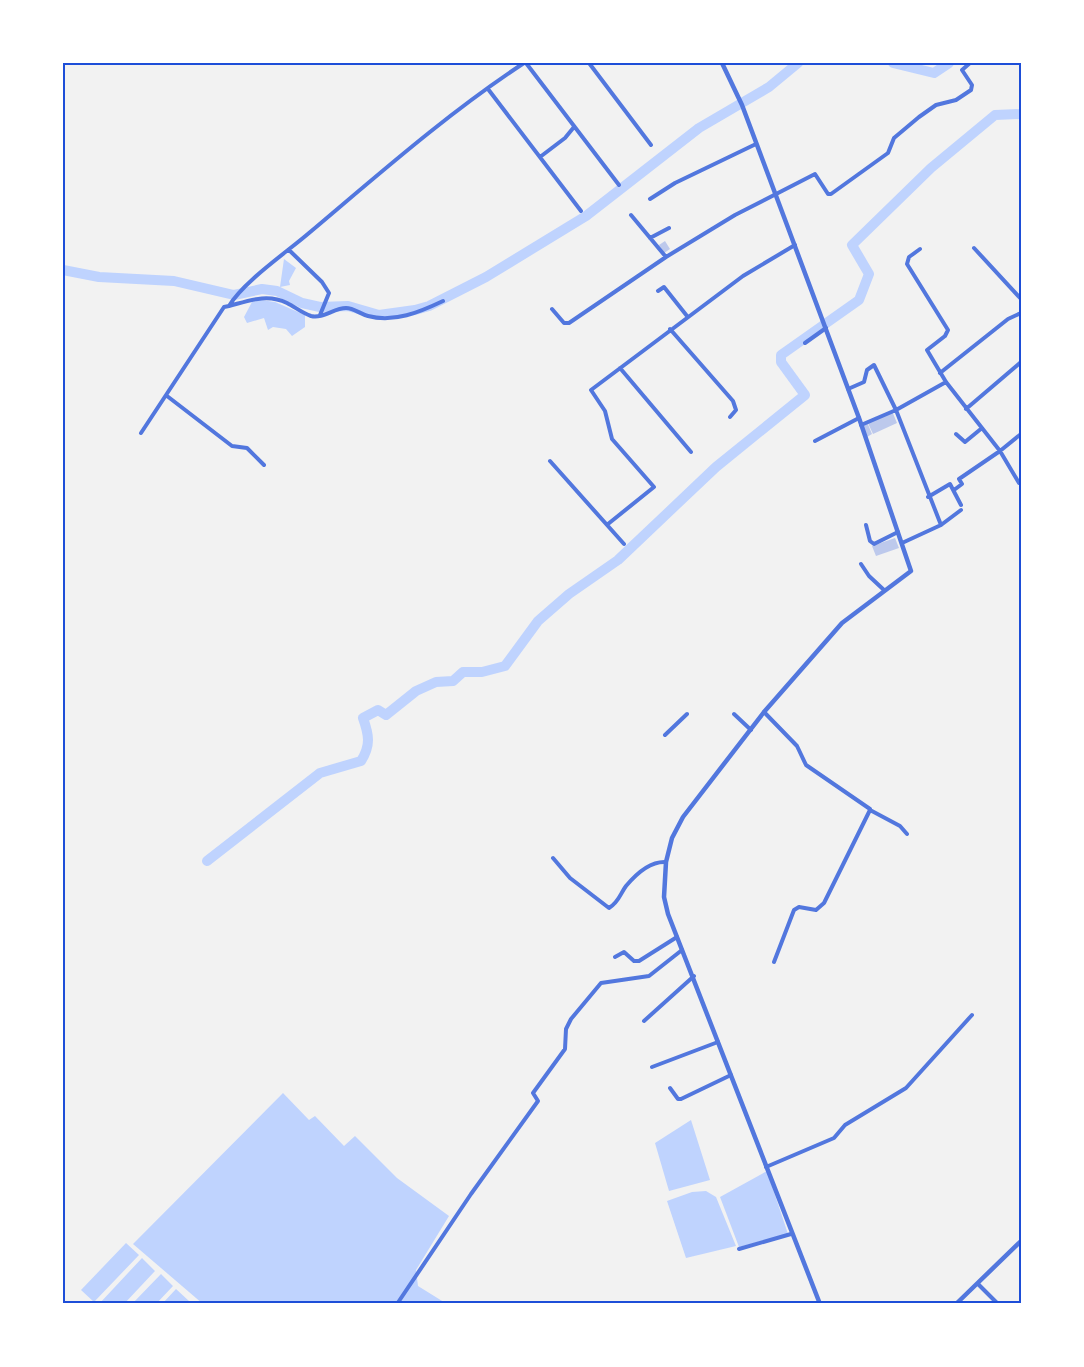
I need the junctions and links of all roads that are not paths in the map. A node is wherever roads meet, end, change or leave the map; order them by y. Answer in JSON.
{"nodes":[{"id":1,"x":525,"y":63,"type":"edge"},
{"id":2,"x":589,"y":63,"type":"edge"},
{"id":3,"x":722,"y":63,"type":"edge"},
{"id":4,"x":970,"y":63,"type":"edge"},
{"id":5,"x":518,"y":65,"type":"edge"},
{"id":6,"x":488,"y":89,"type":"junction"},
{"id":7,"x":574,"y":127,"type":"junction"},
{"id":8,"x":756,"y":144,"type":"junction"},
{"id":9,"x":651,"y":145,"type":"dead end"},
{"id":10,"x":540,"y":157,"type":"junction"},
{"id":11,"x":619,"y":185,"type":"dead end"},
{"id":12,"x":775,"y":192,"type":"junction"},
{"id":13,"x":650,"y":199,"type":"dead end"},
{"id":14,"x":581,"y":212,"type":"dead end"},
{"id":15,"x":631,"y":215,"type":"dead end"},
{"id":16,"x":669,"y":228,"type":"dead end"},
{"id":17,"x":650,"y":238,"type":"junction"},
{"id":18,"x":795,"y":245,"type":"junction"},
{"id":19,"x":974,"y":248,"type":"dead end"},
{"id":20,"x":920,"y":249,"type":"dead end"},
{"id":21,"x":289,"y":250,"type":"junction"},
{"id":22,"x":666,"y":257,"type":"junction"},
{"id":23,"x":658,"y":291,"type":"dead end"},
{"id":24,"x":1021,"y":299,"type":"edge"},
{"id":25,"x":443,"y":301,"type":"dead end"},
{"id":26,"x":228,"y":306,"type":"junction"},
{"id":27,"x":552,"y":309,"type":"dead end"},
{"id":28,"x":1021,"y":313,"type":"edge"},
{"id":29,"x":320,"y":316,"type":"junction"},
{"id":30,"x":687,"y":316,"type":"junction"},
{"id":31,"x":825,"y":326,"type":"junction"},
{"id":32,"x":670,"y":329,"type":"junction"},
{"id":33,"x":805,"y":343,"type":"dead end"},
{"id":34,"x":1021,"y":362,"type":"edge"},
{"id":35,"x":620,"y":368,"type":"junction"},
{"id":36,"x":940,"y":373,"type":"junction"},
{"id":37,"x":946,"y":382,"type":"junction"},
{"id":38,"x":848,"y":388,"type":"junction"},
{"id":39,"x":167,"y":396,"type":"junction"},
{"id":40,"x":966,"y":409,"type":"junction"},
{"id":41,"x":896,"y":410,"type":"junction"},
{"id":42,"x":730,"y":417,"type":"dead end"},
{"id":43,"x":859,"y":418,"type":"junction"},
{"id":44,"x":861,"y":425,"type":"junction"},
{"id":45,"x":982,"y":428,"type":"junction"},
{"id":46,"x":141,"y":433,"type":"dead end"},
{"id":47,"x":956,"y":434,"type":"dead end"},
{"id":48,"x":1021,"y":434,"type":"edge"},
{"id":49,"x":815,"y":441,"type":"dead end"},
{"id":50,"x":1000,"y":451,"type":"junction"},
{"id":51,"x":691,"y":452,"type":"dead end"},
{"id":52,"x":550,"y":461,"type":"dead end"},
{"id":53,"x":264,"y":465,"type":"dead end"},
{"id":54,"x":1019,"y":483,"type":"dead end"},
{"id":55,"x":954,"y":490,"type":"junction"},
{"id":56,"x":928,"y":497,"type":"junction"},
{"id":57,"x":608,"y":524,"type":"junction"},
{"id":58,"x":866,"y":525,"type":"dead end"},
{"id":59,"x":941,"y":525,"type":"junction"},
{"id":60,"x":898,"y":532,"type":"junction"},
{"id":61,"x":902,"y":543,"type":"junction"},
{"id":62,"x":624,"y":544,"type":"dead end"},
{"id":63,"x":861,"y":564,"type":"dead end"},
{"id":64,"x":884,"y":590,"type":"junction"},
{"id":65,"x":764,"y":712,"type":"junction"},
{"id":66,"x":687,"y":714,"type":"dead end"},
{"id":67,"x":734,"y":714,"type":"dead end"},
{"id":68,"x":751,"y":730,"type":"junction"},
{"id":69,"x":665,"y":735,"type":"dead end"},
{"id":70,"x":870,"y":810,"type":"junction"},
{"id":71,"x":907,"y":834,"type":"dead end"},
{"id":72,"x":553,"y":858,"type":"dead end"},
{"id":73,"x":666,"y":862,"type":"junction"},
{"id":74,"x":677,"y":937,"type":"junction"},
{"id":75,"x":682,"y":950,"type":"junction"},
{"id":76,"x":615,"y":957,"type":"dead end"},
{"id":77,"x":774,"y":962,"type":"dead end"},
{"id":78,"x":694,"y":976,"type":"junction"},
{"id":79,"x":972,"y":1015,"type":"dead end"},
{"id":80,"x":644,"y":1021,"type":"dead end"},
{"id":81,"x":718,"y":1042,"type":"junction"},
{"id":82,"x":652,"y":1067,"type":"dead end"},
{"id":83,"x":732,"y":1074,"type":"junction"},
{"id":84,"x":670,"y":1088,"type":"dead end"},
{"id":85,"x":766,"y":1167,"type":"junction"},
{"id":86,"x":791,"y":1234,"type":"junction"},
{"id":87,"x":1021,"y":1241,"type":"edge"},
{"id":88,"x":739,"y":1249,"type":"dead end"},
{"id":89,"x":978,"y":1284,"type":"junction"},
{"id":90,"x":397,"y":1304,"type":"edge"},
{"id":91,"x":820,"y":1304,"type":"edge"},
{"id":92,"x":957,"y":1304,"type":"edge"},
{"id":93,"x":998,"y":1304,"type":"edge"}],
"edges":[{"from":1,"to":5,"type":"street"},
{"from":1,"to":7,"type":"street"},
{"from":2,"to":9,"type":"street"},
{"from":3,"to":8,"type":"street"},
{"from":4,"to":12,"type":"street"},
{"from":5,"to":6,"type":"street"},
{"from":6,"to":10,"type":"street"},
{"from":6,"to":21,"type":"street"},
{"from":7,"to":10,"type":"street"},
{"from":7,"to":11,"type":"street"},
{"from":8,"to":12,"type":"street"},
{"from":8,"to":13,"type":"street"},
{"from":10,"to":14,"type":"street"},
{"from":12,"to":18,"type":"street"},
{"from":12,"to":22,"type":"street"},
{"from":15,"to":17,"type":"street"},
{"from":16,"to":17,"type":"street"},
{"from":17,"to":22,"type":"street"},
{"from":18,"to":30,"type":"street"},
{"from":18,"to":31,"type":"street"},
{"from":19,"to":24,"type":"street"},
{"from":20,"to":36,"type":"street"},
{"from":21,"to":26,"type":"street"},
{"from":21,"to":29,"type":"street"},
{"from":22,"to":27,"type":"street"},
{"from":23,"to":30,"type":"street"},
{"from":25,"to":29,"type":"street"},
{"from":26,"to":29,"type":"street"},
{"from":26,"to":39,"type":"street"},
{"from":28,"to":36,"type":"street"},
{"from":30,"to":32,"type":"street"},
{"from":31,"to":33,"type":"street"},
{"from":31,"to":38,"type":"street"},
{"from":32,"to":35,"type":"street"},
{"from":32,"to":42,"type":"street"},
{"from":34,"to":40,"type":"street"},
{"from":35,"to":51,"type":"street"},
{"from":35,"to":57,"type":"street"},
{"from":36,"to":37,"type":"street"},
{"from":37,"to":40,"type":"street"},
{"from":37,"to":41,"type":"street"},
{"from":38,"to":41,"type":"street"},
{"from":38,"to":43,"type":"street"},
{"from":39,"to":46,"type":"street"},
{"from":39,"to":53,"type":"street"},
{"from":40,"to":45,"type":"street"},
{"from":41,"to":44,"type":"street"},
{"from":41,"to":56,"type":"street"},
{"from":43,"to":44,"type":"street"},
{"from":43,"to":49,"type":"street"},
{"from":44,"to":60,"type":"street"},
{"from":45,"to":47,"type":"street"},
{"from":45,"to":50,"type":"street"},
{"from":48,"to":50,"type":"street"},
{"from":50,"to":54,"type":"street"},
{"from":50,"to":55,"type":"street"},
{"from":52,"to":57,"type":"street"},
{"from":55,"to":56,"type":"street"},
{"from":55,"to":59,"type":"street"},
{"from":56,"to":59,"type":"street"},
{"from":57,"to":62,"type":"street"},
{"from":58,"to":60,"type":"street"},
{"from":59,"to":61,"type":"street"},
{"from":60,"to":61,"type":"street"},
{"from":61,"to":64,"type":"street"},
{"from":63,"to":64,"type":"street"},
{"from":64,"to":65,"type":"street"},
{"from":65,"to":68,"type":"street"},
{"from":65,"to":70,"type":"street"},
{"from":66,"to":69,"type":"street"},
{"from":67,"to":68,"type":"street"},
{"from":68,"to":73,"type":"street"},
{"from":70,"to":71,"type":"street"},
{"from":70,"to":77,"type":"street"},
{"from":72,"to":73,"type":"street"},
{"from":73,"to":74,"type":"street"},
{"from":74,"to":75,"type":"street"},
{"from":74,"to":76,"type":"street"},
{"from":75,"to":78,"type":"street"},
{"from":75,"to":90,"type":"street"},
{"from":78,"to":80,"type":"street"},
{"from":78,"to":81,"type":"street"},
{"from":79,"to":85,"type":"street"},
{"from":81,"to":82,"type":"street"},
{"from":81,"to":83,"type":"street"},
{"from":83,"to":84,"type":"street"},
{"from":83,"to":85,"type":"street"},
{"from":85,"to":86,"type":"street"},
{"from":86,"to":88,"type":"street"},
{"from":86,"to":91,"type":"street"},
{"from":87,"to":89,"type":"street"},
{"from":89,"to":92,"type":"street"},
{"from":89,"to":93,"type":"street"}]}
